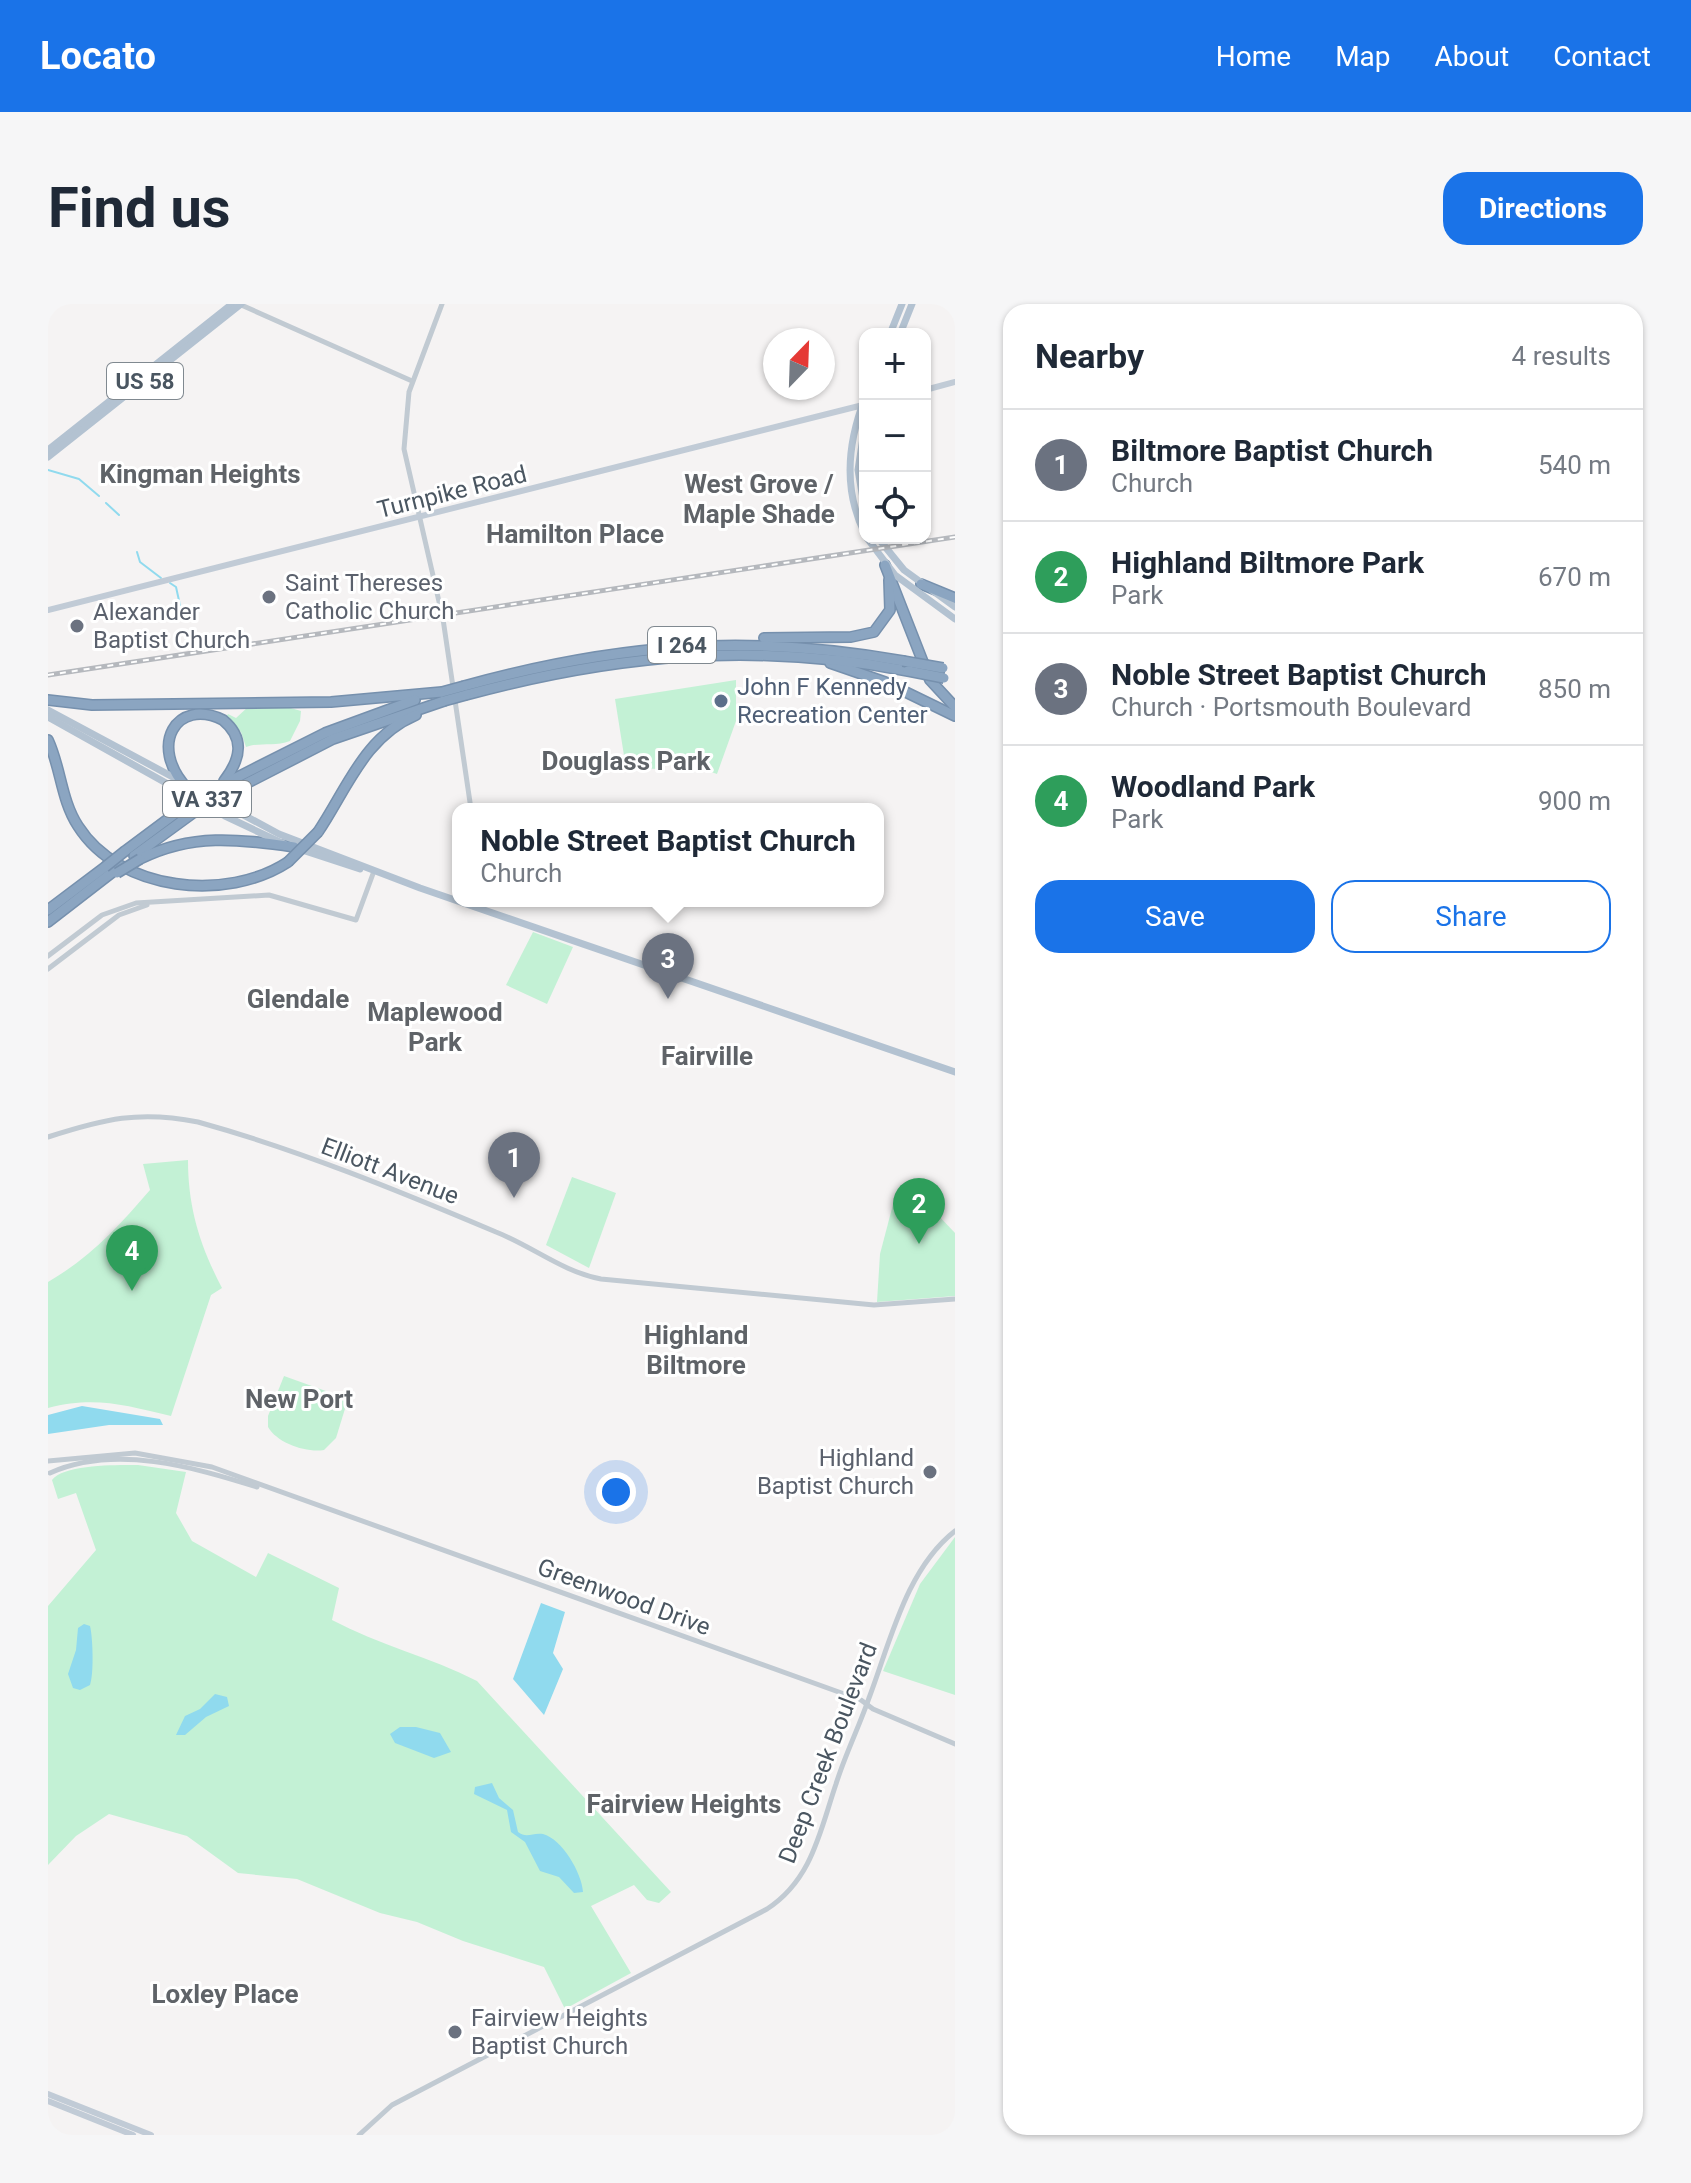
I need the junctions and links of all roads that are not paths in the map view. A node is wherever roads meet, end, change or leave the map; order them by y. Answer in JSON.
{"nodes":[{"id":1,"x":232,"y":304,"type":"edge"},
{"id":2,"x":240,"y":304,"type":"edge"},
{"id":3,"x":442,"y":304,"type":"edge"},
{"id":4,"x":902,"y":304,"type":"edge"},
{"id":5,"x":912,"y":304,"type":"edge"},
{"id":6,"x":892,"y":328,"type":"edge"},
{"id":7,"x":902,"y":328,"type":"edge"},
{"id":8,"x":412,"y":381,"type":"junction"},
{"id":9,"x":955,"y":382,"type":"edge"},
{"id":10,"x":931,"y":388,"type":"edge"},
{"id":11,"x":859,"y":404,"type":"edge"},
{"id":12,"x":859,"y":424,"type":"edge"},
{"id":13,"x":48,"y":450,"type":"edge"},
{"id":14,"x":48,"y":457,"type":"edge"},
{"id":15,"x":859,"y":515,"type":"edge"},
{"id":16,"x":419,"y":519,"type":"junction"},
{"id":17,"x":871,"y":544,"type":"edge"},
{"id":18,"x":882,"y":544,"type":"edge"},
{"id":19,"x":885,"y":565,"type":"junction"},
{"id":20,"x":889,"y":580,"type":"junction"},
{"id":21,"x":921,"y":584,"type":"junction"},
{"id":22,"x":955,"y":598,"type":"edge"},
{"id":23,"x":955,"y":607,"type":"edge"},
{"id":24,"x":48,"y":610,"type":"edge"},
{"id":25,"x":955,"y":619,"type":"edge"},
{"id":26,"x":682,"y":645,"type":"junction"},
{"id":27,"x":756,"y":653,"type":"junction"},
{"id":28,"x":955,"y":670,"type":"edge"},
{"id":29,"x":943,"y":673,"type":"junction"},
{"id":30,"x":955,"y":680,"type":"edge"},
{"id":31,"x":465,"y":690,"type":"junction"},
{"id":32,"x":912,"y":694,"type":"junction"},
{"id":33,"x":443,"y":697,"type":"junction"},
{"id":34,"x":48,"y":700,"type":"edge"},
{"id":35,"x":955,"y":707,"type":"edge"},
{"id":36,"x":48,"y":710,"type":"edge"},
{"id":37,"x":955,"y":716,"type":"edge"},
{"id":38,"x":48,"y":717,"type":"edge"},
{"id":39,"x":955,"y":722,"type":"edge"},
{"id":40,"x":48,"y":740,"type":"edge"},
{"id":41,"x":187,"y":788,"type":"junction"},
{"id":42,"x":219,"y":789,"type":"junction"},
{"id":43,"x":470,"y":803,"type":"edge"},
{"id":44,"x":294,"y":847,"type":"junction"},
{"id":45,"x":133,"y":855,"type":"junction"},
{"id":46,"x":112,"y":870,"type":"junction"},
{"id":47,"x":374,"y":871,"type":"junction"},
{"id":48,"x":452,"y":899,"type":"edge"},
{"id":49,"x":174,"y":901,"type":"junction"},
{"id":50,"x":475,"y":907,"type":"edge"},
{"id":51,"x":486,"y":907,"type":"edge"},
{"id":52,"x":48,"y":910,"type":"edge"},
{"id":53,"x":486,"y":911,"type":"junction"},
{"id":54,"x":48,"y":922,"type":"edge"},
{"id":55,"x":48,"y":956,"type":"edge"},
{"id":56,"x":48,"y":969,"type":"edge"},
{"id":57,"x":955,"y":1072,"type":"edge"},
{"id":58,"x":48,"y":1137,"type":"edge"},
{"id":59,"x":955,"y":1299,"type":"edge"},
{"id":60,"x":48,"y":1461,"type":"edge"},
{"id":61,"x":49,"y":1474,"type":"edge"},
{"id":62,"x":276,"y":1492,"type":"junction"},
{"id":63,"x":955,"y":1531,"type":"edge"},
{"id":64,"x":867,"y":1705,"type":"junction"},
{"id":65,"x":955,"y":1744,"type":"edge"},
{"id":66,"x":48,"y":2094,"type":"edge"},
{"id":67,"x":48,"y":2101,"type":"edge"},
{"id":68,"x":133,"y":2135,"type":"edge"},
{"id":69,"x":151,"y":2135,"type":"edge"},
{"id":70,"x":359,"y":2135,"type":"edge"}],
"edges":[{"from":1,"to":13,"type":"main road","number":"US 58"},
{"from":2,"to":8,"type":"street"},
{"from":2,"to":14,"type":"main road","number":"US 58"},
{"from":3,"to":8,"type":"street"},
{"from":4,"to":6,"type":"main road"},
{"from":5,"to":7,"type":"main road"},
{"from":8,"to":16,"type":"street"},
{"from":9,"to":10,"type":"main road"},
{"from":11,"to":16,"type":"main road","name":"Turnpike Road"},
{"from":12,"to":15,"type":"main road"},
{"from":16,"to":24,"type":"main road","name":"Turnpike Road"},
{"from":16,"to":43,"type":"street"},
{"from":17,"to":19,"type":"main road"},
{"from":18,"to":21,"type":"main road"},
{"from":19,"to":20,"type":"highway"},
{"from":19,"to":25,"type":"main road"},
{"from":20,"to":26,"type":"highway"},
{"from":20,"to":35,"type":"highway"},
{"from":21,"to":22,"type":"highway"},
{"from":21,"to":23,"type":"main road"},
{"from":26,"to":29,"type":"highway","number":"I 264","bridge":true},
{"from":26,"to":31,"type":"highway","number":"I 264"},
{"from":27,"to":29,"type":"highway","number":"I 264","bridge":true},
{"from":27,"to":31,"type":"highway","number":"I 264"},
{"from":27,"to":32,"type":"highway"},
{"from":28,"to":29,"type":"highway","number":"I 264"},
{"from":29,"to":30,"type":"highway","number":"I 264"},
{"from":31,"to":33,"type":"highway","number":"I 264","bridge":true},
{"from":32,"to":37,"type":"highway"},
{"from":32,"to":39,"type":"highway"},
{"from":33,"to":34,"type":"highway"},
{"from":33,"to":40,"type":"highway","bridge":true},
{"from":33,"to":42,"type":"highway","number":"I 264"},
{"from":36,"to":41,"type":"main road","number":"VA 337"},
{"from":38,"to":44,"type":"main road","number":"VA 337"},
{"from":41,"to":42,"type":"highway"},
{"from":41,"to":47,"type":"main road","number":"VA 337"},
{"from":42,"to":45,"type":"highway","number":"I 264","bridge":true},
{"from":42,"to":45,"type":"highway","number":"I 264","bridge":true},
{"from":44,"to":45,"type":"highway"},
{"from":44,"to":47,"type":"main road","number":"VA 337"},
{"from":45,"to":46,"type":"highway","number":"I 264","bridge":true},
{"from":45,"to":46,"type":"highway","bridge":true},
{"from":46,"to":52,"type":"highway","number":"I 264"},
{"from":46,"to":54,"type":"highway","number":"I 264"},
{"from":47,"to":48,"type":"main road","number":"VA 337"},
{"from":47,"to":49,"type":"street"},
{"from":49,"to":55,"type":"street"},
{"from":49,"to":56,"type":"street"},
{"from":50,"to":53,"type":"main road","number":"VA 337"},
{"from":51,"to":53,"type":"street"},
{"from":53,"to":57,"type":"main road","number":"VA 337"},
{"from":58,"to":59,"type":"street","name":"Elliott Avenue"},
{"from":60,"to":61,"type":"street"},
{"from":60,"to":62,"type":"street","name":"Greenwood Drive"},
{"from":61,"to":62,"type":"street","name":"Greenwood Drive"},
{"from":62,"to":64,"type":"street","name":"Greenwood Drive"},
{"from":63,"to":64,"type":"street","name":"Deep Creek Boulevard"},
{"from":64,"to":65,"type":"street","name":"Greenwood Drive"},
{"from":64,"to":70,"type":"street","name":"Deep Creek Boulevard"},
{"from":66,"to":69,"type":"main road"},
{"from":67,"to":68,"type":"main road"}]}
